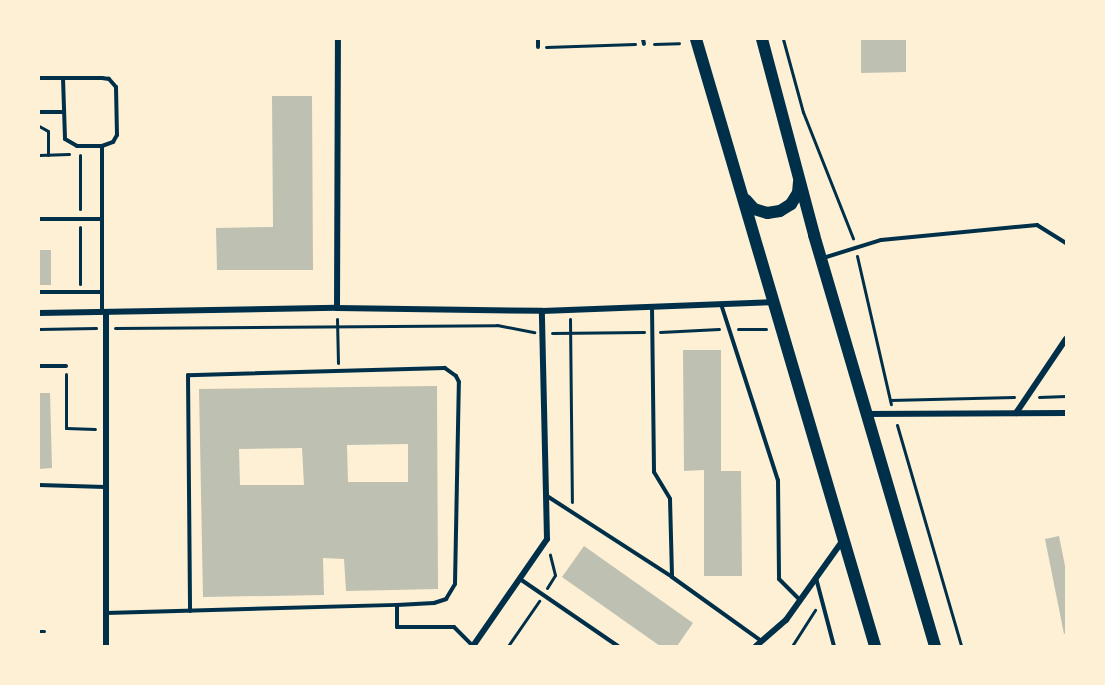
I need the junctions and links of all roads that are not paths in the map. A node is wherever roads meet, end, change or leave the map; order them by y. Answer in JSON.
{"nodes":[{"id":1,"x":338,"y":39,"type":"edge"},
{"id":2,"x":538,"y":39,"type":"edge"},
{"id":3,"x":696,"y":39,"type":"edge"},
{"id":4,"x":762,"y":39,"type":"edge"},
{"id":5,"x":538,"y":47,"type":"road end"},
{"id":6,"x":39,"y":78,"type":"edge"},
{"id":7,"x":63,"y":78,"type":"junction"},
{"id":8,"x":39,"y":112,"type":"edge"},
{"id":9,"x":63,"y":112,"type":"junction"},
{"id":10,"x":102,"y":146,"type":"junction"},
{"id":11,"x":799,"y":180,"type":"junction"},
{"id":12,"x":745,"y":200,"type":"junction"},
{"id":13,"x":39,"y":219,"type":"edge"},
{"id":14,"x":102,"y":219,"type":"junction"},
{"id":15,"x":1066,"y":243,"type":"edge"},
{"id":16,"x":821,"y":259,"type":"junction"},
{"id":17,"x":39,"y":292,"type":"edge"},
{"id":18,"x":102,"y":292,"type":"junction"},
{"id":19,"x":773,"y":302,"type":"junction"},
{"id":20,"x":721,"y":304,"type":"junction"},
{"id":21,"x":652,"y":306,"type":"junction"},
{"id":22,"x":338,"y":308,"type":"junction"},
{"id":23,"x":542,"y":311,"type":"junction"},
{"id":24,"x":39,"y":313,"type":"edge"},
{"id":25,"x":104,"y":314,"type":"junction"},
{"id":26,"x":1066,"y":339,"type":"edge"},
{"id":27,"x":39,"y":366,"type":"edge"},
{"id":28,"x":66,"y":366,"type":"road end"},
{"id":29,"x":1016,"y":413,"type":"junction"},
{"id":30,"x":1066,"y":413,"type":"edge"},
{"id":31,"x":865,"y":414,"type":"junction"},
{"id":32,"x":39,"y":485,"type":"edge"},
{"id":33,"x":106,"y":487,"type":"junction"},
{"id":34,"x":545,"y":495,"type":"junction"},
{"id":35,"x":844,"y":539,"type":"junction"},
{"id":36,"x":672,"y":577,"type":"junction"},
{"id":37,"x":816,"y":578,"type":"junction"},
{"id":38,"x":520,"y":579,"type":"junction"},
{"id":39,"x":800,"y":600,"type":"junction"},
{"id":40,"x":397,"y":605,"type":"junction"},
{"id":41,"x":190,"y":611,"type":"junction"},
{"id":42,"x":106,"y":614,"type":"junction"},
{"id":43,"x":760,"y":640,"type":"junction"},
{"id":44,"x":106,"y":646,"type":"edge"},
{"id":45,"x":473,"y":646,"type":"edge"},
{"id":46,"x":618,"y":646,"type":"edge"},
{"id":47,"x":756,"y":646,"type":"edge"},
{"id":48,"x":834,"y":646,"type":"edge"},
{"id":49,"x":875,"y":646,"type":"edge"},
{"id":50,"x":935,"y":646,"type":"edge"}],
"edges":[{"from":1,"to":22,"type":"street"},
{"from":2,"to":5,"type":"lane"},
{"from":3,"to":12,"type":"main road"},
{"from":4,"to":11,"type":"main road"},
{"from":6,"to":7,"type":"lane"},
{"from":7,"to":9,"type":"lane"},
{"from":7,"to":10,"type":"lane"},
{"from":8,"to":9,"type":"lane"},
{"from":9,"to":10,"type":"lane"},
{"from":10,"to":14,"type":"lane"},
{"from":11,"to":12,"type":"main road"},
{"from":11,"to":16,"type":"main road"},
{"from":12,"to":19,"type":"main road"},
{"from":13,"to":14,"type":"lane"},
{"from":14,"to":18,"type":"lane"},
{"from":15,"to":16,"type":"lane"},
{"from":16,"to":31,"type":"main road"},
{"from":17,"to":18,"type":"lane"},
{"from":18,"to":25,"type":"lane"},
{"from":19,"to":20,"type":"street"},
{"from":19,"to":35,"type":"main road"},
{"from":20,"to":21,"type":"street"},
{"from":20,"to":39,"type":"lane"},
{"from":21,"to":23,"type":"street"},
{"from":21,"to":36,"type":"lane"},
{"from":22,"to":23,"type":"street"},
{"from":22,"to":25,"type":"street"},
{"from":23,"to":34,"type":"street"},
{"from":24,"to":25,"type":"street"},
{"from":25,"to":33,"type":"street"},
{"from":26,"to":29,"type":"street"},
{"from":27,"to":28,"type":"lane"},
{"from":29,"to":30,"type":"street"},
{"from":29,"to":31,"type":"street"},
{"from":31,"to":50,"type":"main road"},
{"from":32,"to":33,"type":"lane"},
{"from":33,"to":42,"type":"street"},
{"from":34,"to":36,"type":"lane"},
{"from":34,"to":38,"type":"street"},
{"from":35,"to":37,"type":"street"},
{"from":35,"to":49,"type":"main road"},
{"from":36,"to":43,"type":"lane"},
{"from":37,"to":39,"type":"street"},
{"from":37,"to":48,"type":"lane"},
{"from":38,"to":45,"type":"street"},
{"from":38,"to":46,"type":"lane"},
{"from":39,"to":43,"type":"street"},
{"from":40,"to":41,"type":"lane"},
{"from":40,"to":41,"type":"lane"},
{"from":40,"to":45,"type":"lane"},
{"from":41,"to":42,"type":"lane"},
{"from":42,"to":44,"type":"street"},
{"from":43,"to":47,"type":"street"}]}
